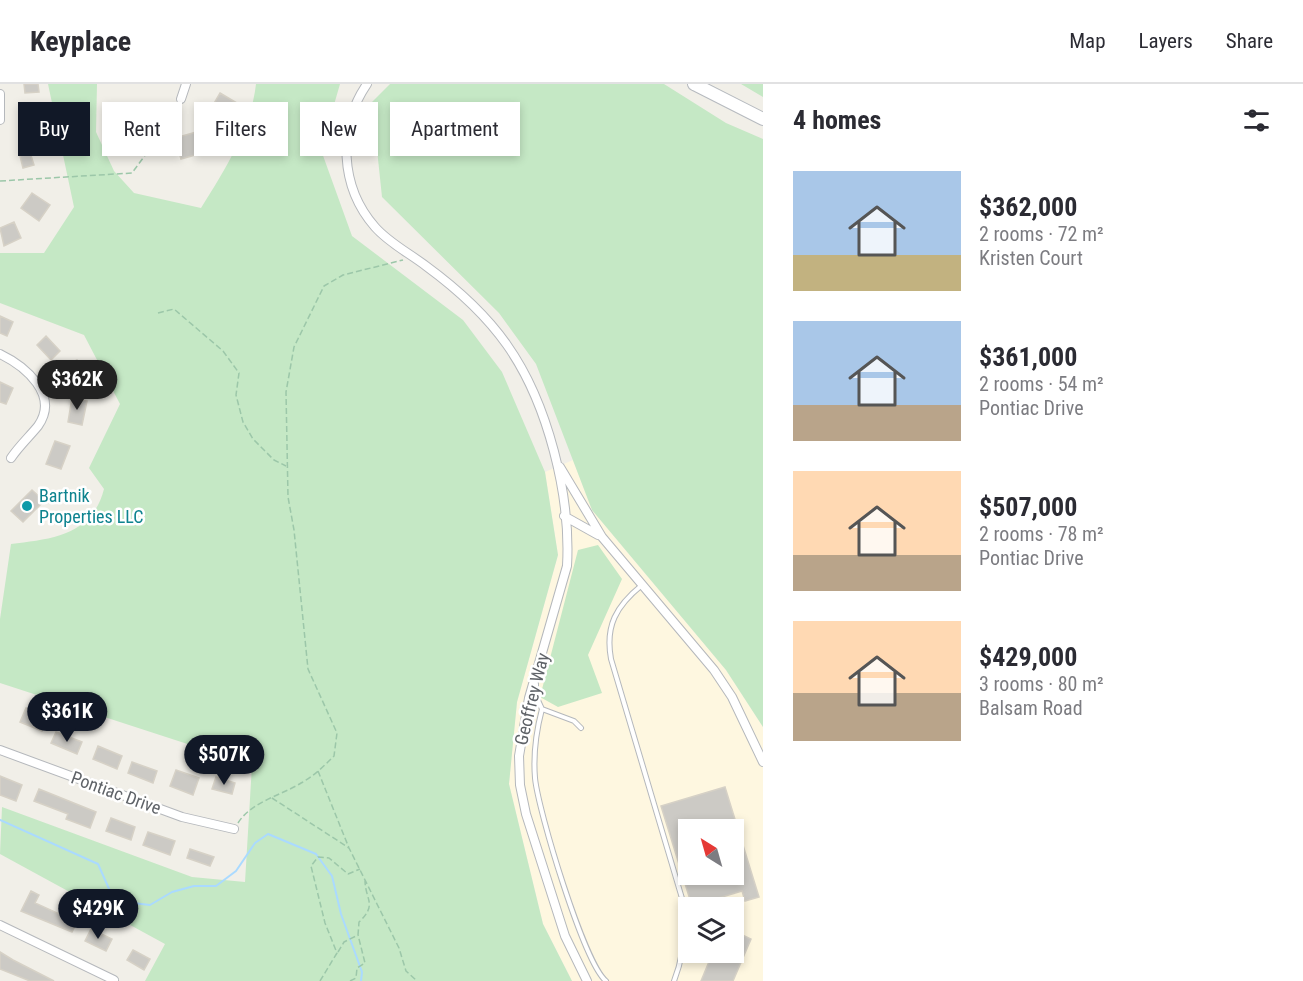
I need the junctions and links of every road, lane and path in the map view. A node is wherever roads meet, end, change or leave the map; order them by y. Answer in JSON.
{"nodes":[{"id":1,"x":186,"y":84,"type":"edge"},
{"id":2,"x":367,"y":84,"type":"edge"},
{"id":3,"x":694,"y":84,"type":"edge"},
{"id":4,"x":0,"y":94,"type":"edge"},
{"id":5,"x":181,"y":99,"type":"joint"},
{"id":6,"x":763,"y":119,"type":"edge"},
{"id":7,"x":0,"y":120,"type":"edge"},
{"id":8,"x":0,"y":180,"type":"edge"},
{"id":9,"x":409,"y":254,"type":"junction"},
{"id":10,"x":158,"y":313,"type":"dead end"},
{"id":11,"x":0,"y":354,"type":"edge"},
{"id":12,"x":11,"y":458,"type":"dead end"},
{"id":13,"x":556,"y":462,"type":"junction"},
{"id":14,"x":287,"y":466,"type":"junction"},
{"id":15,"x":564,"y":516,"type":"junction"},
{"id":16,"x":602,"y":537,"type":"junction"},
{"id":17,"x":642,"y":585,"type":"junction"},
{"id":18,"x":536,"y":677,"type":"junction"},
{"id":19,"x":542,"y":709,"type":"junction"},
{"id":20,"x":581,"y":728,"type":"dead end"},
{"id":21,"x":0,"y":750,"type":"edge"},
{"id":22,"x":763,"y":762,"type":"edge"},
{"id":23,"x":318,"y":771,"type":"junction"},
{"id":24,"x":271,"y":798,"type":"junction"},
{"id":25,"x":234,"y":829,"type":"joint"},
{"id":26,"x":349,"y":848,"type":"junction"},
{"id":27,"x":360,"y":868,"type":"junction"},
{"id":28,"x":365,"y":877,"type":"junction"},
{"id":29,"x":0,"y":925,"type":"edge"},
{"id":30,"x":358,"y":935,"type":"junction"},
{"id":31,"x":337,"y":953,"type":"junction"},
{"id":32,"x":675,"y":979,"type":"edge"},
{"id":33,"x":114,"y":980,"type":"edge"},
{"id":34,"x":320,"y":981,"type":"edge"},
{"id":35,"x":350,"y":981,"type":"edge"},
{"id":36,"x":417,"y":981,"type":"edge"},
{"id":37,"x":587,"y":981,"type":"edge"},
{"id":38,"x":606,"y":981,"type":"edge"}],
"edges":[{"from":1,"to":5,"type":"street"},
{"from":2,"to":9,"type":"street","name":"Geoffrey Way"},
{"from":3,"to":6,"type":"main road"},
{"from":4,"to":7,"type":"street"},
{"from":5,"to":8,"type":"path"},
{"from":9,"to":13,"type":"street","name":"Geoffrey Way"},
{"from":9,"to":14,"type":"path"},
{"from":10,"to":14,"type":"path"},
{"from":11,"to":12,"type":"street"},
{"from":13,"to":15,"type":"street","name":"Geoffrey Way"},
{"from":13,"to":16,"type":"street","name":"Geoffrey Way"},
{"from":14,"to":23,"type":"path"},
{"from":15,"to":16,"type":"street","name":"Geoffrey Way"},
{"from":15,"to":18,"type":"street","name":"Geoffrey Way"},
{"from":16,"to":17,"type":"street","name":"Geoffrey Way"},
{"from":17,"to":22,"type":"street","name":"Geoffrey Way"},
{"from":17,"to":32,"type":"lane"},
{"from":18,"to":19,"type":"lane"},
{"from":18,"to":37,"type":"street","name":"Geoffrey Way"},
{"from":19,"to":20,"type":"lane"},
{"from":19,"to":38,"type":"lane"},
{"from":21,"to":25,"type":"street","name":"Pontiac Drive"},
{"from":23,"to":24,"type":"path"},
{"from":23,"to":26,"type":"path"},
{"from":24,"to":25,"type":"path"},
{"from":24,"to":26,"type":"path"},
{"from":26,"to":27,"type":"path"},
{"from":27,"to":28,"type":"path"},
{"from":27,"to":31,"type":"path"},
{"from":28,"to":30,"type":"path"},
{"from":28,"to":36,"type":"path"},
{"from":29,"to":33,"type":"street"},
{"from":30,"to":31,"type":"path"},
{"from":30,"to":35,"type":"path"},
{"from":31,"to":34,"type":"path"}]}
